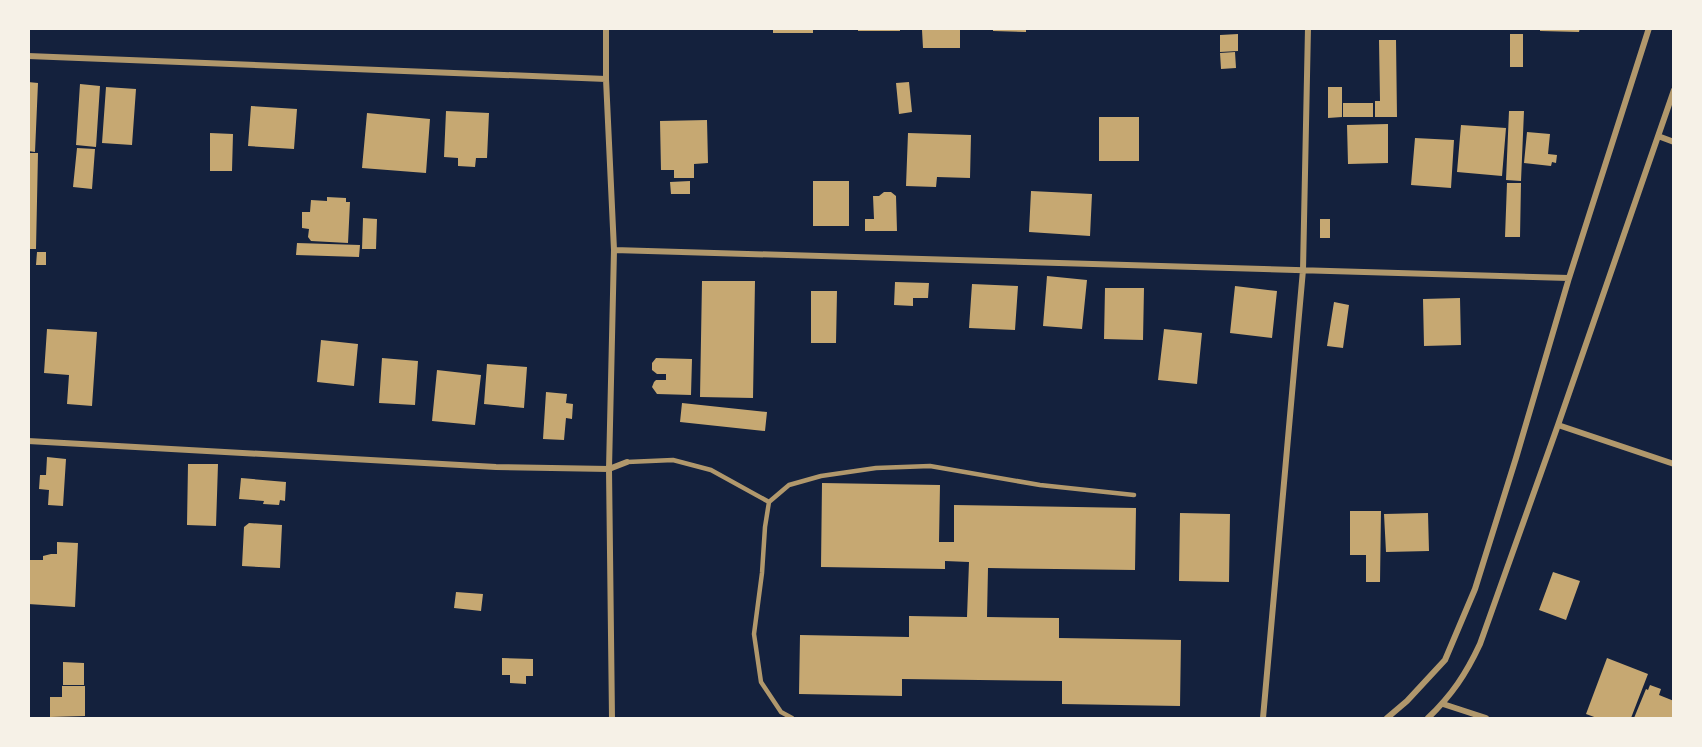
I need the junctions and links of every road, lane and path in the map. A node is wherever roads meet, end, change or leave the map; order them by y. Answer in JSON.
{"nodes":[{"id":1,"x":606,"y":28,"type":"edge"},
{"id":2,"x":1308,"y":28,"type":"edge"},
{"id":3,"x":1649,"y":28,"type":"edge"},
{"id":4,"x":28,"y":56,"type":"edge"},
{"id":5,"x":606,"y":79,"type":"junction"},
{"id":6,"x":1674,"y":90,"type":"edge"},
{"id":7,"x":1658,"y":136,"type":"junction"},
{"id":8,"x":1674,"y":142,"type":"edge"},
{"id":9,"x":614,"y":249,"type":"junction"},
{"id":10,"x":1303,"y":270,"type":"junction"},
{"id":11,"x":1569,"y":278,"type":"junction"},
{"id":12,"x":1558,"y":425,"type":"junction"},
{"id":13,"x":28,"y":441,"type":"edge"},
{"id":14,"x":627,"y":462,"type":"joint"},
{"id":15,"x":1674,"y":464,"type":"edge"},
{"id":16,"x":609,"y":469,"type":"junction"},
{"id":17,"x":1134,"y":495,"type":"dead end"},
{"id":18,"x":769,"y":502,"type":"junction"},
{"id":19,"x":1443,"y":704,"type":"junction"},
{"id":20,"x":612,"y":718,"type":"edge"},
{"id":21,"x":792,"y":718,"type":"edge"},
{"id":22,"x":1263,"y":718,"type":"edge"},
{"id":23,"x":1387,"y":718,"type":"edge"},
{"id":24,"x":1428,"y":718,"type":"edge"},
{"id":25,"x":1486,"y":718,"type":"edge"}],
"edges":[{"from":1,"to":5,"type":"street"},
{"from":2,"to":10,"type":"street"},
{"from":3,"to":11,"type":"street"},
{"from":4,"to":5,"type":"street"},
{"from":5,"to":9,"type":"street"},
{"from":6,"to":7,"type":"street"},
{"from":7,"to":8,"type":"street"},
{"from":7,"to":12,"type":"street"},
{"from":9,"to":10,"type":"street"},
{"from":9,"to":16,"type":"street"},
{"from":10,"to":11,"type":"street"},
{"from":10,"to":22,"type":"street"},
{"from":11,"to":23,"type":"street"},
{"from":12,"to":15,"type":"street"},
{"from":12,"to":19,"type":"street"},
{"from":13,"to":16,"type":"street"},
{"from":14,"to":16,"type":"street"},
{"from":14,"to":18,"type":"lane"},
{"from":16,"to":20,"type":"street"},
{"from":17,"to":18,"type":"lane"},
{"from":18,"to":21,"type":"lane"},
{"from":19,"to":24,"type":"street"},
{"from":19,"to":25,"type":"street"}]}
